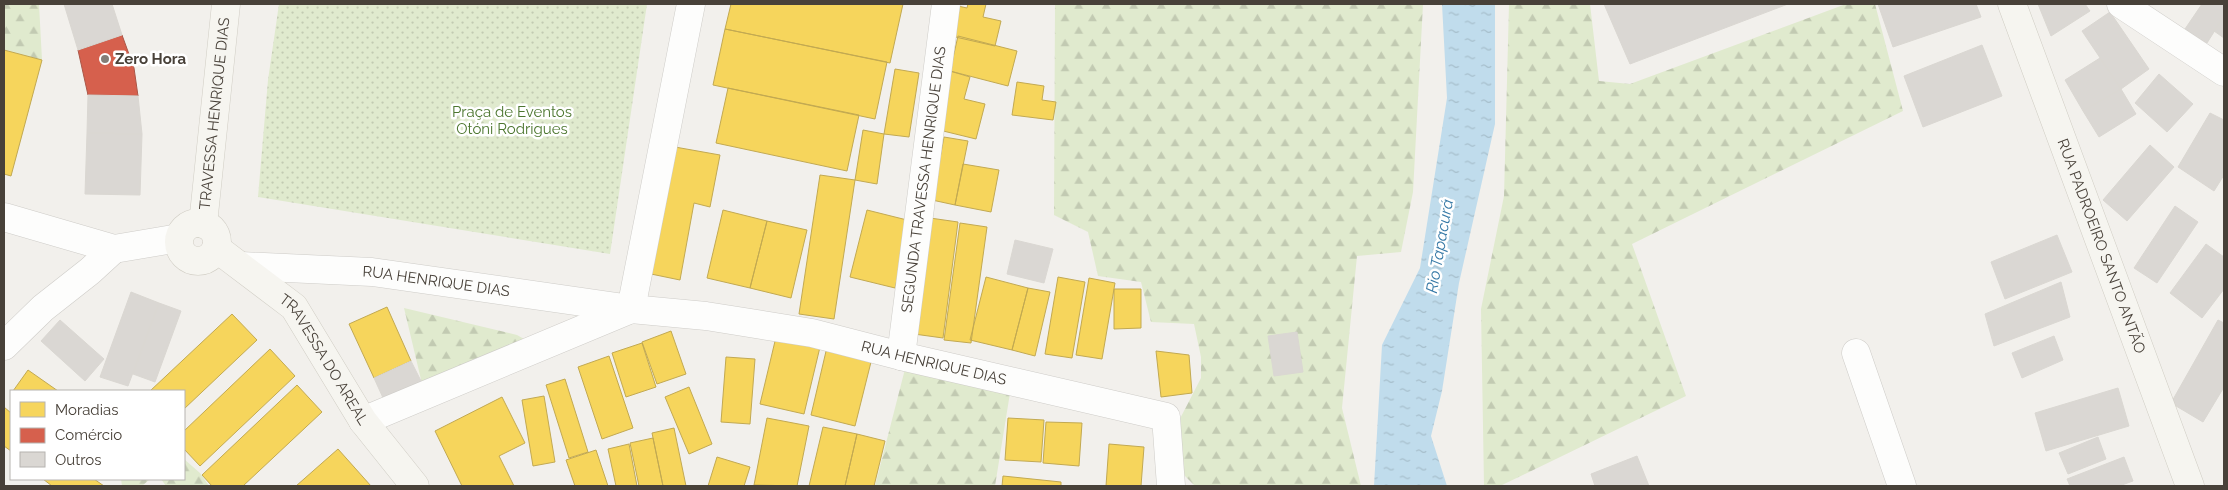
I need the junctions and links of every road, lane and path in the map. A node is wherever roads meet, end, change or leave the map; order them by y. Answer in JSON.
{"nodes":[{"id":1,"x":226,"y":4,"type":"edge"},
{"id":2,"x":691,"y":4,"type":"edge"},
{"id":3,"x":946,"y":4,"type":"edge"},
{"id":4,"x":2012,"y":4,"type":"edge"},
{"id":5,"x":2121,"y":4,"type":"edge"},
{"id":6,"x":2224,"y":72,"type":"edge"},
{"id":7,"x":4,"y":217,"type":"edge"},
{"id":8,"x":202,"y":224,"type":"junction"},
{"id":9,"x":180,"y":238,"type":"junction"},
{"id":10,"x":216,"y":248,"type":"junction"},
{"id":11,"x":114,"y":249,"type":"junction"},
{"id":12,"x":241,"y":266,"type":"junction"},
{"id":13,"x":631,"y":309,"type":"junction"},
{"id":14,"x":4,"y":346,"type":"edge"},
{"id":15,"x":1856,"y":353,"type":"dead end"},
{"id":16,"x":901,"y":356,"type":"junction"},
{"id":17,"x":363,"y":421,"type":"junction"},
{"id":18,"x":415,"y":486,"type":"edge"},
{"id":19,"x":1171,"y":486,"type":"edge"},
{"id":20,"x":1902,"y":486,"type":"edge"},
{"id":21,"x":2190,"y":486,"type":"edge"}],
"edges":[{"from":1,"to":8,"type":"main road","name":"TRAVESSA HENRIQUE DIAS"},
{"from":2,"to":13,"type":"street"},
{"from":3,"to":16,"type":"street","name":"SEGUNDA TRAVESSA HENRIQUE DIAS"},
{"from":4,"to":21,"type":"main road","name":"RUA PADROEIRO SANTO ANTÃO"},
{"from":5,"to":6,"type":"street"},
{"from":7,"to":11,"type":"street"},
{"from":8,"to":9,"type":"main road"},
{"from":8,"to":10,"type":"main road"},
{"from":9,"to":10,"type":"main road"},
{"from":9,"to":11,"type":"street"},
{"from":10,"to":12,"type":"main road","name":"TRAVESSA DO AREAL"},
{"from":11,"to":14,"type":"street"},
{"from":12,"to":13,"type":"street","name":"RUA HENRIQUE DIAS"},
{"from":12,"to":17,"type":"main road","name":"TRAVESSA DO AREAL"},
{"from":13,"to":16,"type":"street","name":"RUA HENRIQUE DIAS"},
{"from":13,"to":17,"type":"street","name":"RUA HENRIQUE DIAS"},
{"from":15,"to":20,"type":"street"},
{"from":16,"to":19,"type":"street","name":"RUA HENRIQUE DIAS"},
{"from":17,"to":18,"type":"main road","name":"TRAVESSA DO AREAL"}]}
